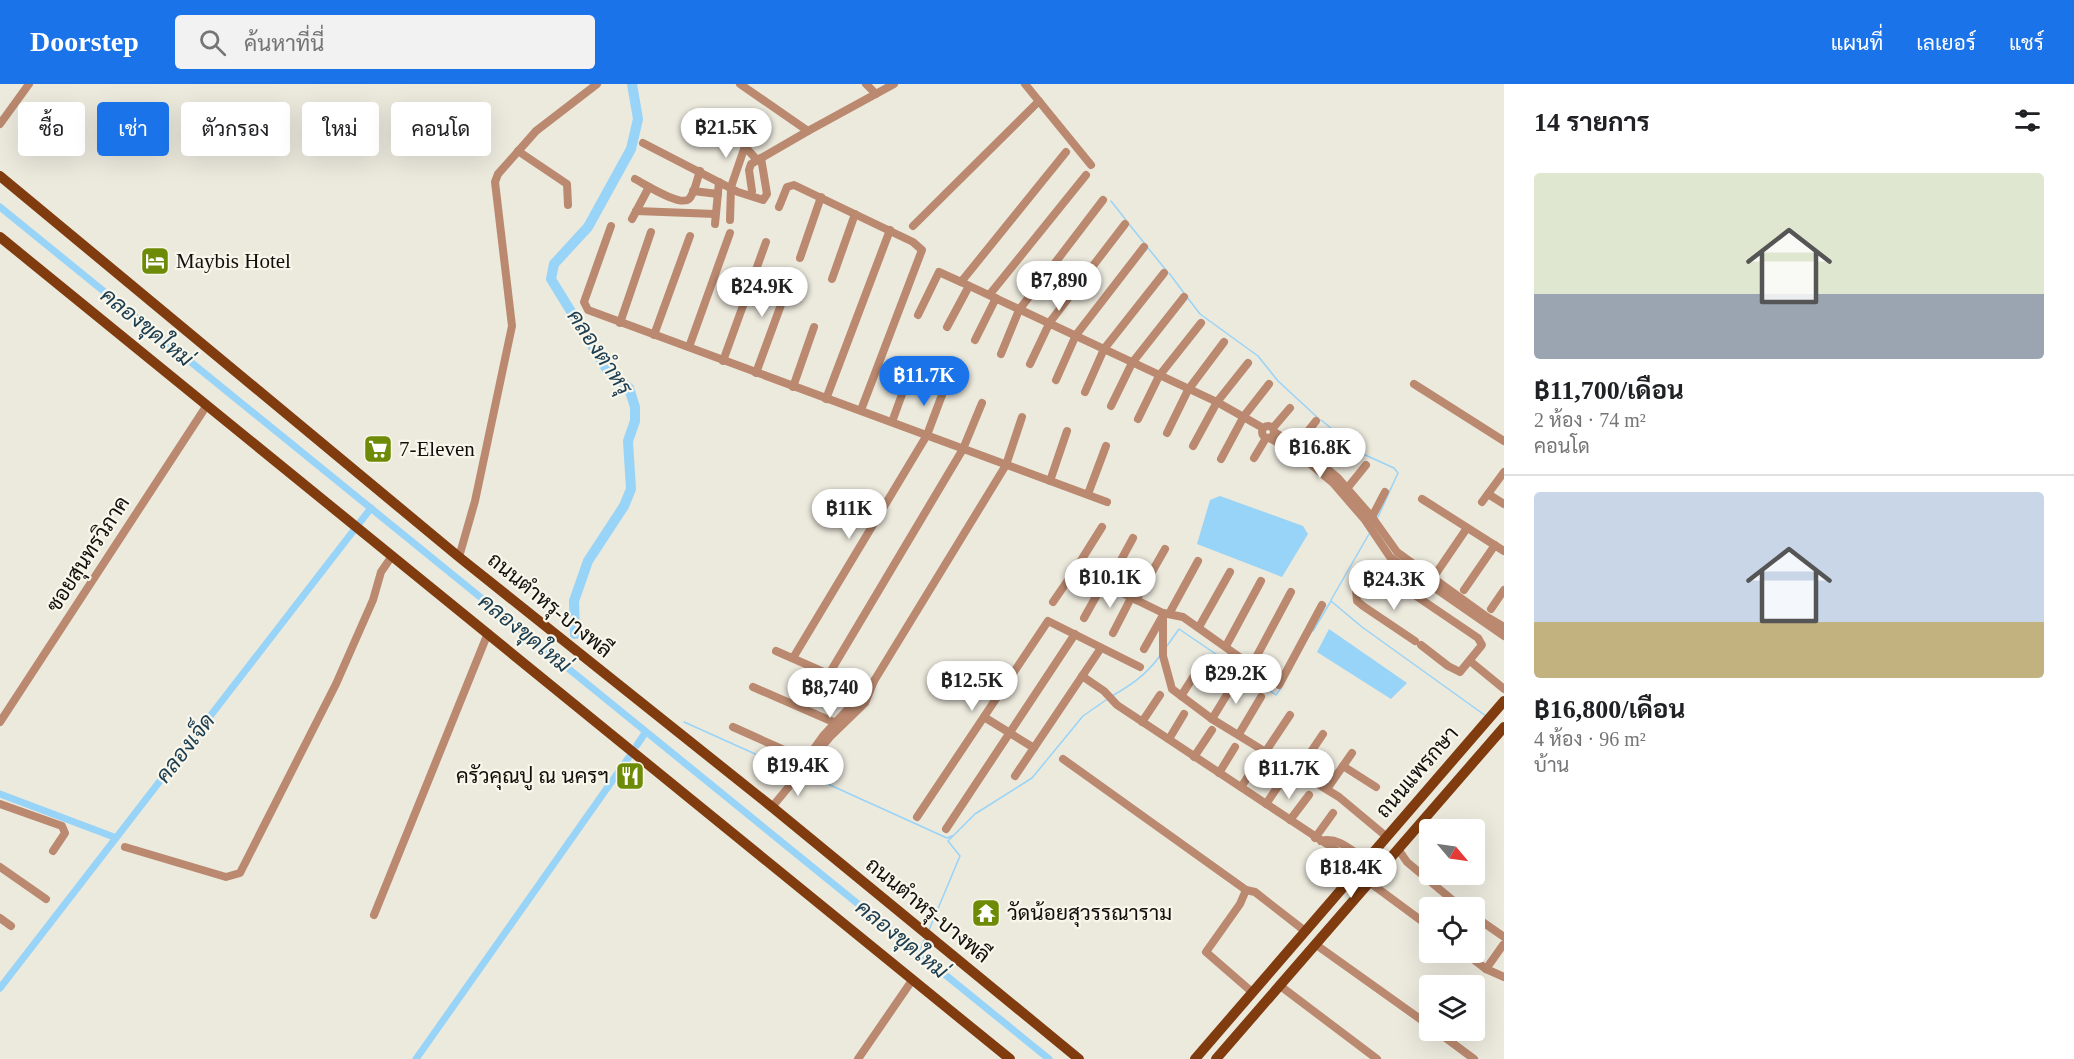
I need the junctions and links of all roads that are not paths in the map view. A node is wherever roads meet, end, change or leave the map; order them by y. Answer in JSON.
{"nodes":[{"id":1,"x":29,"y":84,"type":"edge"},
{"id":2,"x":597,"y":84,"type":"edge"},
{"id":3,"x":740,"y":84,"type":"edge"},
{"id":4,"x":867,"y":84,"type":"edge"},
{"id":5,"x":894,"y":84,"type":"edge"},
{"id":6,"x":1025,"y":84,"type":"edge"},
{"id":7,"x":876,"y":94,"type":"junction"},
{"id":8,"x":1039,"y":101,"type":"junction"},
{"id":9,"x":0,"y":124,"type":"edge"},
{"id":10,"x":808,"y":131,"type":"junction"},
{"id":11,"x":643,"y":143,"type":"dead end"},
{"id":12,"x":518,"y":150,"type":"junction"},
{"id":13,"x":1066,"y":152,"type":"dead end"},
{"id":14,"x":759,"y":159,"type":"junction"},
{"id":15,"x":1091,"y":165,"type":"dead end"},
{"id":16,"x":700,"y":171,"type":"junction"},
{"id":17,"x":1086,"y":175,"type":"dead end"},
{"id":18,"x":0,"y":176,"type":"edge"},
{"id":19,"x":635,"y":179,"type":"dead end"},
{"id":20,"x":720,"y":182,"type":"junction"},
{"id":21,"x":649,"y":187,"type":"junction"},
{"id":22,"x":730,"y":187,"type":"junction"},
{"id":23,"x":693,"y":191,"type":"junction"},
{"id":24,"x":752,"y":191,"type":"dead end"},
{"id":25,"x":718,"y":194,"type":"junction"},
{"id":26,"x":670,"y":197,"type":"junction"},
{"id":27,"x":821,"y":197,"type":"junction"},
{"id":28,"x":1103,"y":200,"type":"dead end"},
{"id":29,"x":568,"y":205,"type":"dead end"},
{"id":30,"x":779,"y":207,"type":"dead end"},
{"id":31,"x":664,"y":212,"type":"junction"},
{"id":32,"x":716,"y":214,"type":"junction"},
{"id":33,"x":855,"y":214,"type":"junction"},
{"id":34,"x":730,"y":220,"type":"dead end"},
{"id":35,"x":715,"y":224,"type":"dead end"},
{"id":36,"x":1125,"y":224,"type":"dead end"},
{"id":37,"x":611,"y":225,"type":"dead end"},
{"id":38,"x":913,"y":226,"type":"dead end"},
{"id":39,"x":890,"y":230,"type":"junction"},
{"id":40,"x":651,"y":232,"type":"dead end"},
{"id":41,"x":730,"y":233,"type":"dead end"},
{"id":42,"x":690,"y":236,"type":"dead end"},
{"id":43,"x":0,"y":237,"type":"edge"},
{"id":44,"x":766,"y":242,"type":"dead end"},
{"id":45,"x":1144,"y":247,"type":"dead end"},
{"id":46,"x":800,"y":258,"type":"dead end"},
{"id":47,"x":793,"y":272,"type":"dead end"},
{"id":48,"x":1164,"y":273,"type":"dead end"},
{"id":49,"x":832,"y":279,"type":"dead end"},
{"id":50,"x":965,"y":284,"type":"junction"},
{"id":51,"x":993,"y":296,"type":"junction"},
{"id":52,"x":1184,"y":297,"type":"dead end"},
{"id":53,"x":1019,"y":310,"type":"junction"},
{"id":54,"x":918,"y":315,"type":"dead end"},
{"id":55,"x":1050,"y":322,"type":"junction"},
{"id":56,"x":1201,"y":322,"type":"dead end"},
{"id":57,"x":620,"y":323,"type":"junction"},
{"id":58,"x":814,"y":327,"type":"dead end"},
{"id":59,"x":947,"y":327,"type":"dead end"},
{"id":60,"x":654,"y":335,"type":"junction"},
{"id":61,"x":1076,"y":335,"type":"junction"},
{"id":62,"x":975,"y":340,"type":"dead end"},
{"id":63,"x":1224,"y":342,"type":"dead end"},
{"id":64,"x":689,"y":347,"type":"junction"},
{"id":65,"x":1104,"y":349,"type":"junction"},
{"id":66,"x":1001,"y":354,"type":"dead end"},
{"id":67,"x":723,"y":361,"type":"junction"},
{"id":68,"x":1132,"y":363,"type":"junction"},
{"id":69,"x":1248,"y":363,"type":"dead end"},
{"id":70,"x":1030,"y":364,"type":"dead end"},
{"id":71,"x":756,"y":374,"type":"junction"},
{"id":72,"x":909,"y":375,"type":"dead end"},
{"id":73,"x":1159,"y":376,"type":"junction"},
{"id":74,"x":1056,"y":380,"type":"dead end"},
{"id":75,"x":1269,"y":384,"type":"dead end"},
{"id":76,"x":1414,"y":384,"type":"dead end"},
{"id":77,"x":793,"y":387,"type":"junction"},
{"id":78,"x":945,"y":387,"type":"dead end"},
{"id":79,"x":1188,"y":390,"type":"junction"},
{"id":80,"x":1085,"y":392,"type":"dead end"},
{"id":81,"x":826,"y":399,"type":"junction"},
{"id":82,"x":1217,"y":402,"type":"junction"},
{"id":83,"x":982,"y":403,"type":"dead end"},
{"id":84,"x":207,"y":405,"type":"junction"},
{"id":85,"x":1111,"y":406,"type":"dead end"},
{"id":86,"x":1290,"y":408,"type":"dead end"},
{"id":87,"x":861,"y":410,"type":"junction"},
{"id":88,"x":1244,"y":416,"type":"junction"},
{"id":89,"x":1022,"y":417,"type":"dead end"},
{"id":90,"x":1138,"y":419,"type":"dead end"},
{"id":91,"x":892,"y":422,"type":"junction"},
{"id":92,"x":1316,"y":422,"type":"dead end"},
{"id":93,"x":1067,"y":431,"type":"dead end"},
{"id":94,"x":1167,"y":433,"type":"dead end"},
{"id":95,"x":1270,"y":434,"type":"junction"},
{"id":96,"x":927,"y":435,"type":"junction"},
{"id":97,"x":1504,"y":441,"type":"edge"},
{"id":98,"x":1341,"y":444,"type":"dead end"},
{"id":99,"x":1297,"y":445,"type":"junction"},
{"id":100,"x":1106,"y":446,"type":"dead end"},
{"id":101,"x":1193,"y":446,"type":"dead end"},
{"id":102,"x":963,"y":449,"type":"junction"},
{"id":103,"x":1221,"y":459,"type":"dead end"},
{"id":104,"x":1254,"y":459,"type":"dead end"},
{"id":105,"x":1006,"y":465,"type":"junction"},
{"id":106,"x":1366,"y":465,"type":"dead end"},
{"id":107,"x":1322,"y":468,"type":"junction"},
{"id":108,"x":1504,"y":472,"type":"edge"},
{"id":109,"x":1050,"y":481,"type":"junction"},
{"id":110,"x":1345,"y":491,"type":"junction"},
{"id":111,"x":1385,"y":492,"type":"dead end"},
{"id":112,"x":1088,"y":494,"type":"junction"},
{"id":113,"x":1422,"y":499,"type":"dead end"},
{"id":114,"x":1107,"y":502,"type":"dead end"},
{"id":115,"x":1504,"y":504,"type":"edge"},
{"id":116,"x":1373,"y":524,"type":"junction"},
{"id":117,"x":1102,"y":528,"type":"dead end"},
{"id":118,"x":1467,"y":528,"type":"junction"},
{"id":119,"x":1133,"y":538,"type":"dead end"},
{"id":120,"x":1495,"y":545,"type":"junction"},
{"id":121,"x":1165,"y":549,"type":"dead end"},
{"id":122,"x":1504,"y":551,"type":"edge"},
{"id":123,"x":392,"y":556,"type":"junction"},
{"id":124,"x":459,"y":557,"type":"junction"},
{"id":125,"x":1198,"y":561,"type":"dead end"},
{"id":126,"x":1075,"y":570,"type":"junction"},
{"id":127,"x":1230,"y":572,"type":"dead end"},
{"id":128,"x":1431,"y":577,"type":"junction"},
{"id":129,"x":1261,"y":581,"type":"dead end"},
{"id":130,"x":1394,"y":581,"type":"dead end"},
{"id":131,"x":1105,"y":585,"type":"junction"},
{"id":132,"x":1356,"y":590,"type":"dead end"},
{"id":133,"x":1504,"y":590,"type":"edge"},
{"id":134,"x":1291,"y":592,"type":"dead end"},
{"id":135,"x":1459,"y":597,"type":"junction"},
{"id":136,"x":1134,"y":599,"type":"junction"},
{"id":137,"x":1053,"y":602,"type":"dead end"},
{"id":138,"x":1322,"y":605,"type":"dead end"},
{"id":139,"x":1491,"y":609,"type":"dead end"},
{"id":140,"x":1166,"y":614,"type":"junction"},
{"id":141,"x":1084,"y":618,"type":"dead end"},
{"id":142,"x":1485,"y":620,"type":"junction"},
{"id":143,"x":1199,"y":627,"type":"junction"},
{"id":144,"x":1504,"y":627,"type":"edge"},
{"id":145,"x":488,"y":633,"type":"junction"},
{"id":146,"x":1113,"y":633,"type":"dead end"},
{"id":147,"x":1075,"y":634,"type":"junction"},
{"id":148,"x":1504,"y":636,"type":"edge"},
{"id":149,"x":1226,"y":646,"type":"junction"},
{"id":150,"x":1101,"y":648,"type":"junction"},
{"id":151,"x":1144,"y":649,"type":"dead end"},
{"id":152,"x":776,"y":651,"type":"dead end"},
{"id":153,"x":793,"y":658,"type":"junction"},
{"id":154,"x":1205,"y":659,"type":"dead end"},
{"id":155,"x":1470,"y":661,"type":"junction"},
{"id":156,"x":1252,"y":665,"type":"junction"},
{"id":157,"x":1140,"y":668,"type":"dead end"},
{"id":158,"x":829,"y":674,"type":"junction"},
{"id":159,"x":1082,"y":676,"type":"junction"},
{"id":160,"x":1237,"y":678,"type":"dead end"},
{"id":161,"x":753,"y":687,"type":"dead end"},
{"id":162,"x":1504,"y":688,"type":"edge"},
{"id":163,"x":867,"y":691,"type":"junction"},
{"id":164,"x":1160,"y":695,"type":"dead end"},
{"id":165,"x":1180,"y":696,"type":"junction"},
{"id":166,"x":1261,"y":697,"type":"dead end"},
{"id":167,"x":1500,"y":706,"type":"edge"},
{"id":168,"x":1184,"y":714,"type":"dead end"},
{"id":169,"x":1290,"y":715,"type":"dead end"},
{"id":170,"x":984,"y":717,"type":"junction"},
{"id":171,"x":1212,"y":719,"type":"junction"},
{"id":172,"x":0,"y":722,"type":"edge"},
{"id":173,"x":1142,"y":722,"type":"junction"},
{"id":174,"x":838,"y":724,"type":"junction"},
{"id":175,"x":733,"y":727,"type":"dead end"},
{"id":176,"x":1503,"y":729,"type":"edge"},
{"id":177,"x":1212,"y":730,"type":"dead end"},
{"id":178,"x":1010,"y":733,"type":"junction"},
{"id":179,"x":1239,"y":734,"type":"junction"},
{"id":180,"x":1323,"y":734,"type":"dead end"},
{"id":181,"x":1169,"y":739,"type":"junction"},
{"id":182,"x":1235,"y":747,"type":"dead end"},
{"id":183,"x":1034,"y":748,"type":"junction"},
{"id":184,"x":1266,"y":751,"type":"junction"},
{"id":185,"x":1352,"y":753,"type":"dead end"},
{"id":186,"x":1194,"y":757,"type":"junction"},
{"id":187,"x":1063,"y":759,"type":"dead end"},
{"id":188,"x":808,"y":761,"type":"junction"},
{"id":189,"x":1258,"y":762,"type":"dead end"},
{"id":190,"x":1343,"y":766,"type":"junction"},
{"id":191,"x":1298,"y":771,"type":"junction"},
{"id":192,"x":1219,"y":773,"type":"junction"},
{"id":193,"x":1015,"y":776,"type":"dead end"},
{"id":194,"x":1283,"y":779,"type":"dead end"},
{"id":195,"x":1241,"y":787,"type":"junction"},
{"id":196,"x":1376,"y":787,"type":"dead end"},
{"id":197,"x":1327,"y":789,"type":"junction"},
{"id":198,"x":1309,"y":795,"type":"dead end"},
{"id":199,"x":0,"y":804,"type":"edge"},
{"id":200,"x":1266,"y":804,"type":"junction"},
{"id":201,"x":772,"y":807,"type":"junction"},
{"id":202,"x":1333,"y":813,"type":"dead end"},
{"id":203,"x":917,"y":817,"type":"dead end"},
{"id":204,"x":1290,"y":820,"type":"junction"},
{"id":205,"x":946,"y":829,"type":"dead end"},
{"id":206,"x":1387,"y":837,"type":"junction"},
{"id":207,"x":1317,"y":839,"type":"junction"},
{"id":208,"x":125,"y":847,"type":"dead end"},
{"id":209,"x":1398,"y":849,"type":"junction"},
{"id":210,"x":53,"y":851,"type":"dead end"},
{"id":211,"x":1363,"y":863,"type":"junction"},
{"id":212,"x":0,"y":867,"type":"edge"},
{"id":213,"x":1369,"y":882,"type":"junction"},
{"id":214,"x":1246,"y":890,"type":"junction"},
{"id":215,"x":1449,"y":897,"type":"edge"},
{"id":216,"x":46,"y":899,"type":"dead end"},
{"id":217,"x":374,"y":915,"type":"dead end"},
{"id":218,"x":0,"y":918,"type":"edge"},
{"id":219,"x":1419,"y":919,"type":"edge"},
{"id":220,"x":1485,"y":925,"type":"edge"},
{"id":221,"x":12,"y":926,"type":"dead end"},
{"id":222,"x":1305,"y":931,"type":"junction"},
{"id":223,"x":1504,"y":941,"type":"edge"},
{"id":224,"x":1315,"y":944,"type":"junction"},
{"id":225,"x":1478,"y":963,"type":"edge"},
{"id":226,"x":1486,"y":969,"type":"junction"},
{"id":227,"x":1504,"y":977,"type":"edge"},
{"id":228,"x":913,"y":979,"type":"junction"},
{"id":229,"x":1280,"y":985,"type":"junction"},
{"id":230,"x":1252,"y":992,"type":"junction"},
{"id":231,"x":1419,"y":1018,"type":"edge"},
{"id":232,"x":1450,"y":1041,"type":"edge"},
{"id":233,"x":858,"y":1059,"type":"edge"},
{"id":234,"x":1010,"y":1059,"type":"edge"},
{"id":235,"x":1079,"y":1059,"type":"edge"},
{"id":236,"x":1195,"y":1059,"type":"edge"},
{"id":237,"x":1216,"y":1059,"type":"edge"},
{"id":238,"x":1377,"y":1059,"type":"edge"},
{"id":239,"x":1474,"y":1059,"type":"edge"}],
"edges":[{"from":1,"to":9,"type":"street"},
{"from":2,"to":12,"type":"street"},
{"from":3,"to":10,"type":"street"},
{"from":4,"to":7,"type":"street"},
{"from":5,"to":7,"type":"street"},
{"from":6,"to":8,"type":"street"},
{"from":7,"to":10,"type":"street"},
{"from":8,"to":15,"type":"street"},
{"from":8,"to":38,"type":"street"},
{"from":10,"to":14,"type":"street"},
{"from":11,"to":16,"type":"street"},
{"from":12,"to":29,"type":"street"},
{"from":12,"to":124,"type":"street"},
{"from":13,"to":50,"type":"street"},
{"from":14,"to":22,"type":"street"},
{"from":14,"to":22,"type":"street"},
{"from":14,"to":24,"type":"street"},
{"from":16,"to":20,"type":"street"},
{"from":16,"to":23,"type":"street"},
{"from":17,"to":51,"type":"street"},
{"from":18,"to":124,"type":"main road","name":"ถนนตำหรุ-บางพลี"},
{"from":19,"to":21,"type":"street"},
{"from":20,"to":22,"type":"street"},
{"from":20,"to":25,"type":"street"},
{"from":21,"to":26,"type":"street"},
{"from":21,"to":31,"type":"street"},
{"from":22,"to":34,"type":"street"},
{"from":23,"to":25,"type":"street"},
{"from":23,"to":26,"type":"street"},
{"from":25,"to":32,"type":"street"},
{"from":26,"to":31,"type":"street"},
{"from":27,"to":30,"type":"street"},
{"from":27,"to":33,"type":"street"},
{"from":27,"to":46,"type":"street"},
{"from":28,"to":53,"type":"street"},
{"from":31,"to":32,"type":"street"},
{"from":32,"to":35,"type":"street"},
{"from":33,"to":39,"type":"street"},
{"from":33,"to":49,"type":"street"},
{"from":36,"to":55,"type":"street"},
{"from":37,"to":57,"type":"street"},
{"from":39,"to":81,"type":"street"},
{"from":39,"to":87,"type":"street"},
{"from":40,"to":57,"type":"street"},
{"from":41,"to":64,"type":"street"},
{"from":42,"to":60,"type":"street"},
{"from":43,"to":84,"type":"main road"},
{"from":44,"to":67,"type":"street"},
{"from":45,"to":61,"type":"street"},
{"from":47,"to":71,"type":"street"},
{"from":48,"to":65,"type":"street"},
{"from":50,"to":51,"type":"street"},
{"from":50,"to":54,"type":"street"},
{"from":50,"to":59,"type":"street"},
{"from":51,"to":53,"type":"street"},
{"from":51,"to":62,"type":"street"},
{"from":52,"to":68,"type":"street"},
{"from":53,"to":55,"type":"street"},
{"from":53,"to":66,"type":"street"},
{"from":55,"to":61,"type":"street"},
{"from":55,"to":70,"type":"street"},
{"from":56,"to":73,"type":"street"},
{"from":57,"to":60,"type":"street"},
{"from":58,"to":77,"type":"street"},
{"from":60,"to":64,"type":"street"},
{"from":61,"to":65,"type":"street"},
{"from":61,"to":74,"type":"street"},
{"from":63,"to":79,"type":"street"},
{"from":64,"to":67,"type":"street"},
{"from":65,"to":68,"type":"street"},
{"from":65,"to":80,"type":"street"},
{"from":67,"to":71,"type":"street"},
{"from":68,"to":73,"type":"street"},
{"from":68,"to":85,"type":"street"},
{"from":69,"to":82,"type":"street"},
{"from":71,"to":77,"type":"street"},
{"from":72,"to":91,"type":"street"},
{"from":73,"to":79,"type":"street"},
{"from":73,"to":90,"type":"street"},
{"from":75,"to":88,"type":"street"},
{"from":76,"to":97,"type":"street"},
{"from":77,"to":81,"type":"street"},
{"from":78,"to":96,"type":"street"},
{"from":79,"to":82,"type":"street"},
{"from":79,"to":94,"type":"street"},
{"from":81,"to":87,"type":"street"},
{"from":82,"to":88,"type":"street"},
{"from":82,"to":101,"type":"street"},
{"from":83,"to":102,"type":"street"},
{"from":84,"to":123,"type":"main road"},
{"from":84,"to":172,"type":"street","name":"ซอยสุนทรวิภาค"},
{"from":86,"to":95,"type":"street"},
{"from":87,"to":91,"type":"street"},
{"from":88,"to":95,"type":"street"},
{"from":88,"to":103,"type":"street"},
{"from":89,"to":105,"type":"street"},
{"from":91,"to":96,"type":"street"},
{"from":92,"to":99,"type":"street"},
{"from":93,"to":109,"type":"street"},
{"from":95,"to":99,"type":"street"},
{"from":95,"to":104,"type":"street"},
{"from":95,"to":107,"type":"street"},
{"from":96,"to":102,"type":"street"},
{"from":96,"to":153,"type":"street"},
{"from":98,"to":107,"type":"street"},
{"from":99,"to":107,"type":"street"},
{"from":100,"to":112,"type":"street"},
{"from":102,"to":105,"type":"street"},
{"from":102,"to":158,"type":"street"},
{"from":105,"to":109,"type":"street"},
{"from":105,"to":163,"type":"street"},
{"from":106,"to":110,"type":"street"},
{"from":107,"to":110,"type":"street"},
{"from":108,"to":115,"type":"street"},
{"from":109,"to":112,"type":"street"},
{"from":110,"to":116,"type":"street"},
{"from":111,"to":116,"type":"street"},
{"from":112,"to":114,"type":"street"},
{"from":113,"to":118,"type":"street"},
{"from":116,"to":128,"type":"street"},
{"from":117,"to":126,"type":"street"},
{"from":118,"to":120,"type":"street"},
{"from":118,"to":128,"type":"street"},
{"from":119,"to":131,"type":"street"},
{"from":120,"to":122,"type":"street"},
{"from":120,"to":135,"type":"street"},
{"from":121,"to":136,"type":"street"},
{"from":123,"to":145,"type":"main road"},
{"from":123,"to":208,"type":"street"},
{"from":124,"to":201,"type":"main road","name":"ถนนตำหรุ-บางพลี"},
{"from":125,"to":140,"type":"street"},
{"from":126,"to":131,"type":"street"},
{"from":126,"to":137,"type":"street"},
{"from":127,"to":143,"type":"street"},
{"from":128,"to":135,"type":"street"},
{"from":129,"to":149,"type":"street"},
{"from":130,"to":155,"type":"street"},
{"from":131,"to":136,"type":"street"},
{"from":131,"to":141,"type":"street"},
{"from":132,"to":155,"type":"street"},
{"from":133,"to":139,"type":"street"},
{"from":134,"to":156,"type":"street"},
{"from":135,"to":142,"type":"street"},
{"from":136,"to":140,"type":"street"},
{"from":136,"to":146,"type":"street"},
{"from":138,"to":156,"type":"street"},
{"from":140,"to":143,"type":"street"},
{"from":140,"to":151,"type":"street"},
{"from":140,"to":165,"type":"street"},
{"from":142,"to":144,"type":"street"},
{"from":142,"to":148,"type":"street"},
{"from":143,"to":149,"type":"street"},
{"from":145,"to":217,"type":"street"},
{"from":145,"to":228,"type":"main road"},
{"from":147,"to":150,"type":"street"},
{"from":147,"to":170,"type":"street"},
{"from":147,"to":178,"type":"street"},
{"from":149,"to":156,"type":"street"},
{"from":150,"to":157,"type":"street"},
{"from":150,"to":159,"type":"street"},
{"from":152,"to":153,"type":"street"},
{"from":153,"to":158,"type":"street"},
{"from":154,"to":165,"type":"street"},
{"from":155,"to":162,"type":"street"},
{"from":158,"to":163,"type":"street"},
{"from":159,"to":173,"type":"street"},
{"from":159,"to":183,"type":"street"},
{"from":160,"to":171,"type":"street"},
{"from":161,"to":174,"type":"street"},
{"from":163,"to":174,"type":"street"},
{"from":164,"to":173,"type":"street"},
{"from":165,"to":171,"type":"street"},
{"from":166,"to":179,"type":"street"},
{"from":167,"to":206,"type":"main road","name":"ถนนแพรกษา"},
{"from":168,"to":181,"type":"street"},
{"from":169,"to":184,"type":"street"},
{"from":170,"to":178,"type":"street"},
{"from":170,"to":203,"type":"street"},
{"from":171,"to":179,"type":"street"},
{"from":173,"to":181,"type":"street"},
{"from":174,"to":188,"type":"street"},
{"from":175,"to":188,"type":"street"},
{"from":176,"to":209,"type":"main road","name":"ถนนแพรกษา"},
{"from":177,"to":186,"type":"street"},
{"from":178,"to":183,"type":"street"},
{"from":178,"to":205,"type":"street"},
{"from":179,"to":184,"type":"street"},
{"from":180,"to":191,"type":"street"},
{"from":181,"to":186,"type":"street"},
{"from":182,"to":192,"type":"street"},
{"from":183,"to":193,"type":"street"},
{"from":184,"to":191,"type":"street"},
{"from":185,"to":190,"type":"street"},
{"from":186,"to":192,"type":"street"},
{"from":187,"to":214,"type":"street"},
{"from":188,"to":201,"type":"street"},
{"from":189,"to":195,"type":"street"},
{"from":190,"to":196,"type":"street"},
{"from":190,"to":197,"type":"street"},
{"from":191,"to":197,"type":"street"},
{"from":192,"to":195,"type":"street"},
{"from":194,"to":200,"type":"street"},
{"from":195,"to":200,"type":"street"},
{"from":197,"to":206,"type":"street"},
{"from":198,"to":204,"type":"street"},
{"from":199,"to":210,"type":"street"},
{"from":200,"to":204,"type":"street"},
{"from":201,"to":235,"type":"main road","name":"ถนนตำหรุ-บางพลี"},
{"from":202,"to":207,"type":"street"},
{"from":204,"to":207,"type":"street"},
{"from":206,"to":211,"type":"main road","name":"ถนนแพรกษา"},
{"from":207,"to":211,"type":"street"},
{"from":209,"to":213,"type":"main road","name":"ถนนแพรกษา"},
{"from":209,"to":215,"type":"street"},
{"from":211,"to":222,"type":"main road","name":"ถนนแพรกษา"},
{"from":212,"to":216,"type":"street"},
{"from":213,"to":219,"type":"street"},
{"from":213,"to":224,"type":"main road","name":"ถนนแพรกษา"},
{"from":214,"to":222,"type":"street"},
{"from":214,"to":230,"type":"street"},
{"from":218,"to":221,"type":"street"},
{"from":220,"to":223,"type":"street"},
{"from":222,"to":230,"type":"main road","name":"ถนนแพรกษา"},
{"from":223,"to":226,"type":"street"},
{"from":224,"to":229,"type":"main road","name":"ถนนแพรกษา"},
{"from":224,"to":231,"type":"street"},
{"from":225,"to":226,"type":"street"},
{"from":226,"to":227,"type":"street"},
{"from":228,"to":233,"type":"street"},
{"from":228,"to":234,"type":"main road"},
{"from":229,"to":237,"type":"main road","name":"ถนนแพรกษา"},
{"from":229,"to":238,"type":"street"},
{"from":230,"to":236,"type":"main road","name":"ถนนแพรกษา"},
{"from":232,"to":239,"type":"street"}]}
